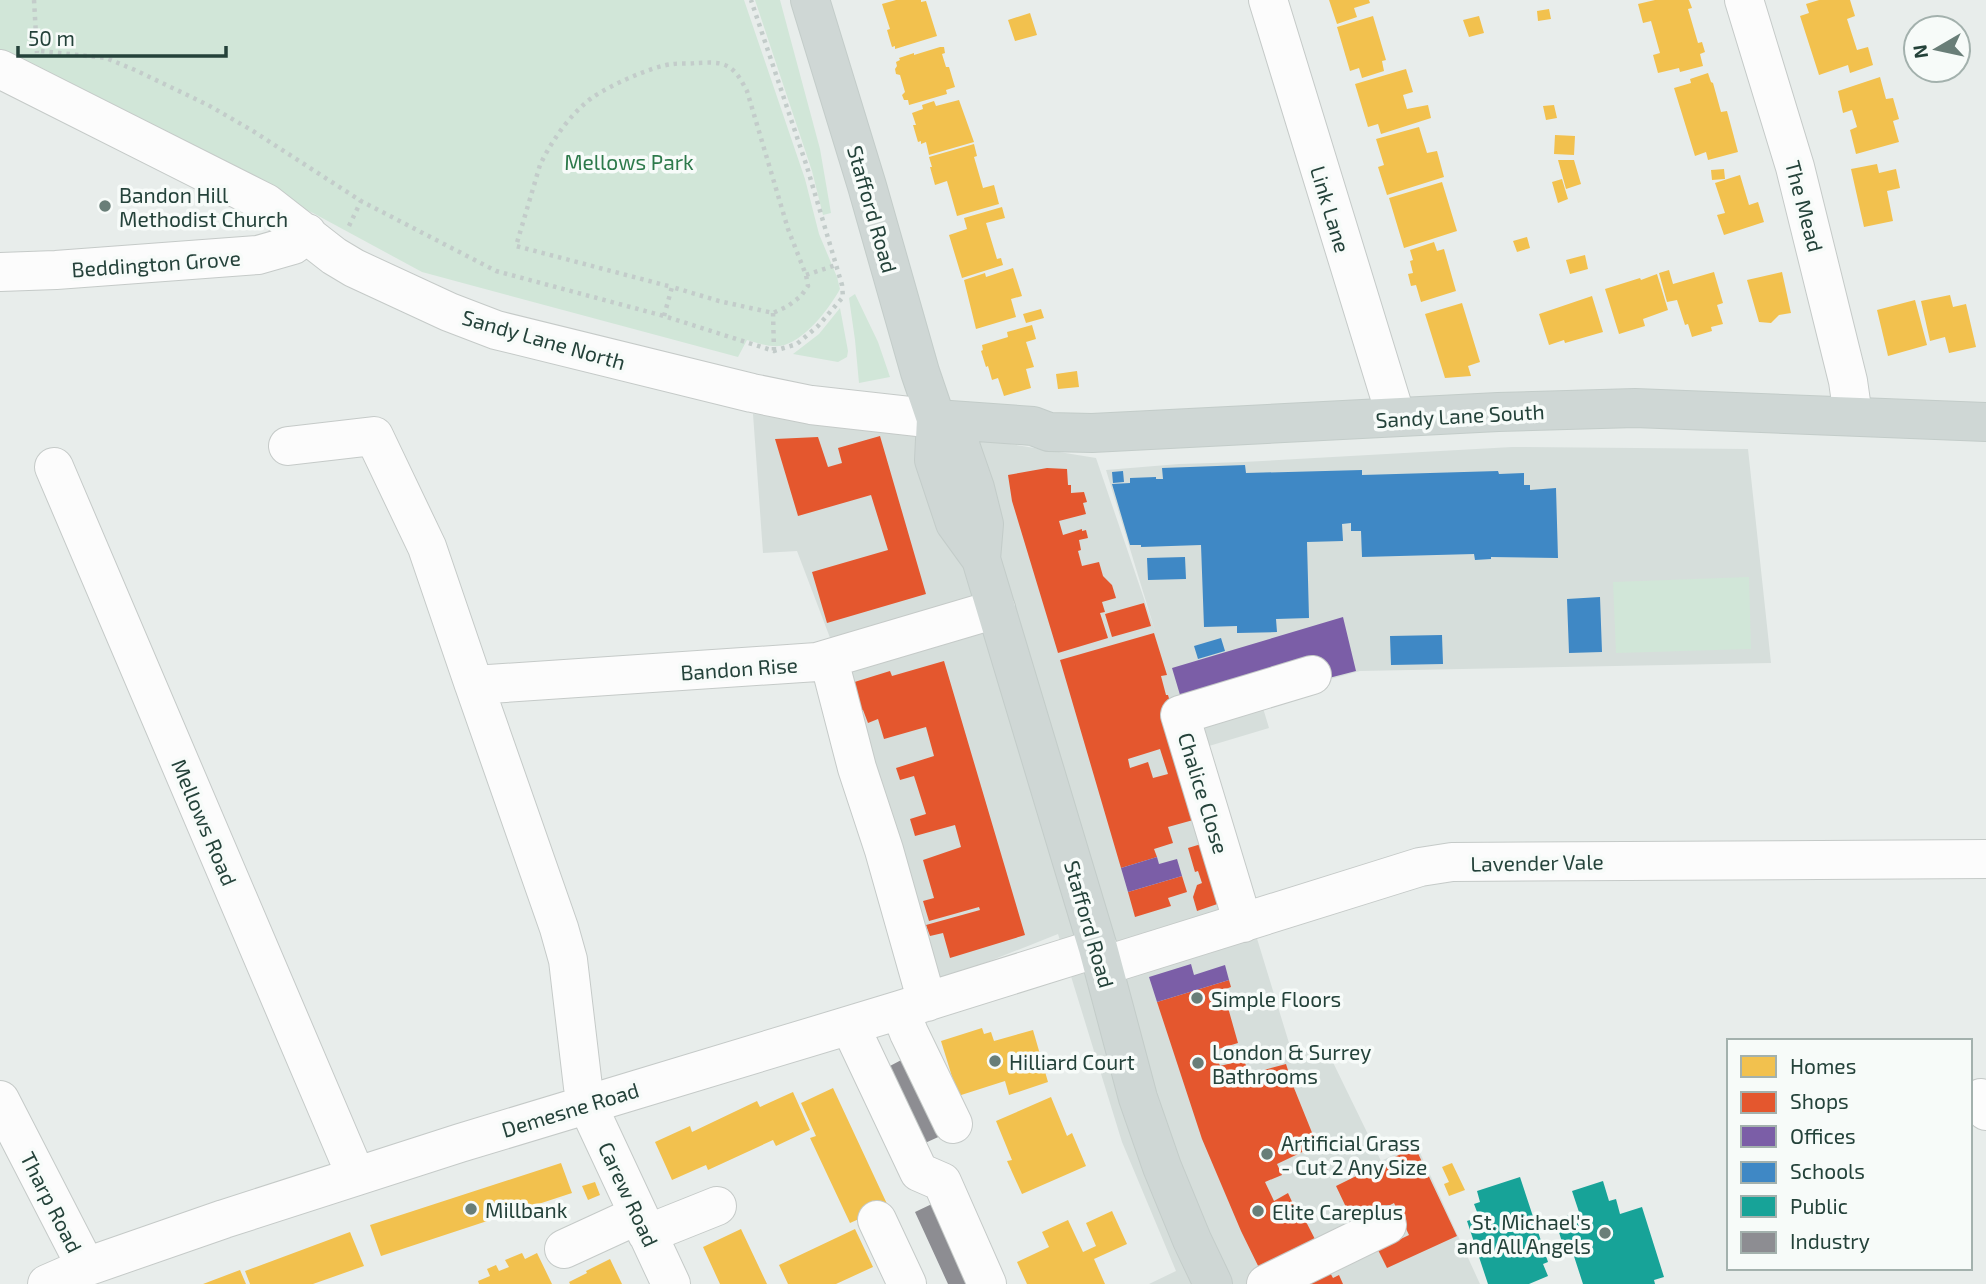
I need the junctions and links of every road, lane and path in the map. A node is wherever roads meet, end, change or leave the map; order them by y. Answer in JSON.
{"nodes":[{"id":1,"x":34,"y":0,"type":"edge"},
{"id":2,"x":751,"y":0,"type":"edge"},
{"id":3,"x":810,"y":0,"type":"edge"},
{"id":4,"x":1268,"y":0,"type":"edge"},
{"id":5,"x":1744,"y":0,"type":"edge"},
{"id":6,"x":23,"y":68,"type":"edge"},
{"id":7,"x":320,"y":244,"type":"junction"},
{"id":8,"x":836,"y":265,"type":"junction"},
{"id":9,"x":0,"y":272,"type":"edge"},
{"id":10,"x":806,"y":275,"type":"junction"},
{"id":11,"x":672,"y":287,"type":"junction"},
{"id":12,"x":773,"y":313,"type":"junction"},
{"id":13,"x":664,"y":316,"type":"junction"},
{"id":14,"x":774,"y":351,"type":"junction"},
{"id":15,"x":1853,"y":416,"type":"junction"},
{"id":16,"x":1396,"y":417,"type":"junction"},
{"id":17,"x":936,"y":419,"type":"junction"},
{"id":18,"x":1986,"y":422,"type":"edge"},
{"id":19,"x":1049,"y":432,"type":"junction"},
{"id":20,"x":288,"y":446,"type":"dead end"},
{"id":21,"x":54,"y":467,"type":"dead end"},
{"id":22,"x":975,"y":488,"type":"junction"},
{"id":23,"x":981,"y":559,"type":"junction"},
{"id":24,"x":996,"y":609,"type":"junction"},
{"id":25,"x":829,"y":660,"type":"junction"},
{"id":26,"x":1312,"y":675,"type":"dead end"},
{"id":27,"x":474,"y":685,"type":"junction"},
{"id":28,"x":1986,"y":859,"type":"edge"},
{"id":29,"x":1243,"y":923,"type":"junction"},
{"id":30,"x":1100,"y":957,"type":"junction"},
{"id":31,"x":914,"y":1006,"type":"junction"},
{"id":32,"x":850,"y":1026,"type":"junction"},
{"id":33,"x":587,"y":1104,"type":"junction"},
{"id":34,"x":4,"y":1118,"type":"edge"},
{"id":35,"x":953,"y":1124,"type":"dead end"},
{"id":36,"x":356,"y":1176,"type":"junction"},
{"id":37,"x":717,"y":1206,"type":"dead end"},
{"id":38,"x":877,"y":1220,"type":"dead end"},
{"id":39,"x":1387,"y":1224,"type":"dead end"},
{"id":40,"x":642,"y":1225,"type":"junction"},
{"id":41,"x":564,"y":1249,"type":"dead end"},
{"id":42,"x":72,"y":1277,"type":"edge"},
{"id":43,"x":671,"y":1284,"type":"edge"},
{"id":44,"x":907,"y":1284,"type":"edge"},
{"id":45,"x":987,"y":1284,"type":"edge"},
{"id":46,"x":1213,"y":1284,"type":"edge"},
{"id":47,"x":1266,"y":1284,"type":"edge"}],
"edges":[{"from":1,"to":6,"type":"path"},
{"from":2,"to":8,"type":"path"},
{"from":3,"to":17,"type":"main road","name":"Stafford Road"},
{"from":4,"to":16,"type":"street","name":"Link Lane"},
{"from":5,"to":15,"type":"street","name":"The Mead"},
{"from":6,"to":7,"type":"street","name":"Sandy Lane North"},
{"from":6,"to":13,"type":"path"},
{"from":7,"to":9,"type":"street","name":"Beddington Grove"},
{"from":7,"to":17,"type":"street","name":"Sandy Lane North"},
{"from":8,"to":10,"type":"path"},
{"from":8,"to":14,"type":"path"},
{"from":10,"to":11,"type":"path"},
{"from":10,"to":12,"type":"path"},
{"from":11,"to":12,"type":"path"},
{"from":11,"to":13,"type":"path"},
{"from":12,"to":14,"type":"path"},
{"from":13,"to":14,"type":"path"},
{"from":15,"to":16,"type":"main road","name":"Sandy Lane South"},
{"from":15,"to":18,"type":"main road","name":"Sandy Lane South"},
{"from":16,"to":19,"type":"main road","name":"Sandy Lane South"},
{"from":17,"to":19,"type":"main road","name":"Sandy Lane South"},
{"from":17,"to":22,"type":"main road","name":"Stafford Road"},
{"from":17,"to":23,"type":"main road","name":"Stafford Road"},
{"from":19,"to":22,"type":"main road"},
{"from":20,"to":27,"type":"street"},
{"from":21,"to":36,"type":"street","name":"Mellows Road"},
{"from":22,"to":23,"type":"main road","name":"Stafford Road"},
{"from":23,"to":24,"type":"main road","name":"Stafford Road"},
{"from":24,"to":25,"type":"street","name":"Bandon Rise"},
{"from":24,"to":30,"type":"main road","name":"Stafford Road"},
{"from":25,"to":27,"type":"street","name":"Bandon Rise"},
{"from":25,"to":31,"type":"street"},
{"from":26,"to":29,"type":"street","name":"Chalice Close"},
{"from":27,"to":33,"type":"street"},
{"from":28,"to":29,"type":"street","name":"Lavender Vale"},
{"from":29,"to":30,"type":"street","name":"Lavender Vale"},
{"from":30,"to":31,"type":"street","name":"Demesne Road"},
{"from":30,"to":46,"type":"main road","name":"Stafford Road"},
{"from":31,"to":32,"type":"street","name":"Demesne Road"},
{"from":31,"to":35,"type":"street"},
{"from":32,"to":33,"type":"street","name":"Demesne Road"},
{"from":32,"to":45,"type":"street"},
{"from":33,"to":36,"type":"street","name":"Demesne Road"},
{"from":33,"to":40,"type":"street","name":"Carew Road"},
{"from":34,"to":42,"type":"street","name":"Tharp Road"},
{"from":36,"to":42,"type":"street","name":"Demesne Road"},
{"from":37,"to":40,"type":"street"},
{"from":38,"to":44,"type":"street"},
{"from":39,"to":47,"type":"street"},
{"from":40,"to":41,"type":"street"},
{"from":40,"to":43,"type":"street","name":"Carew Road"}]}
